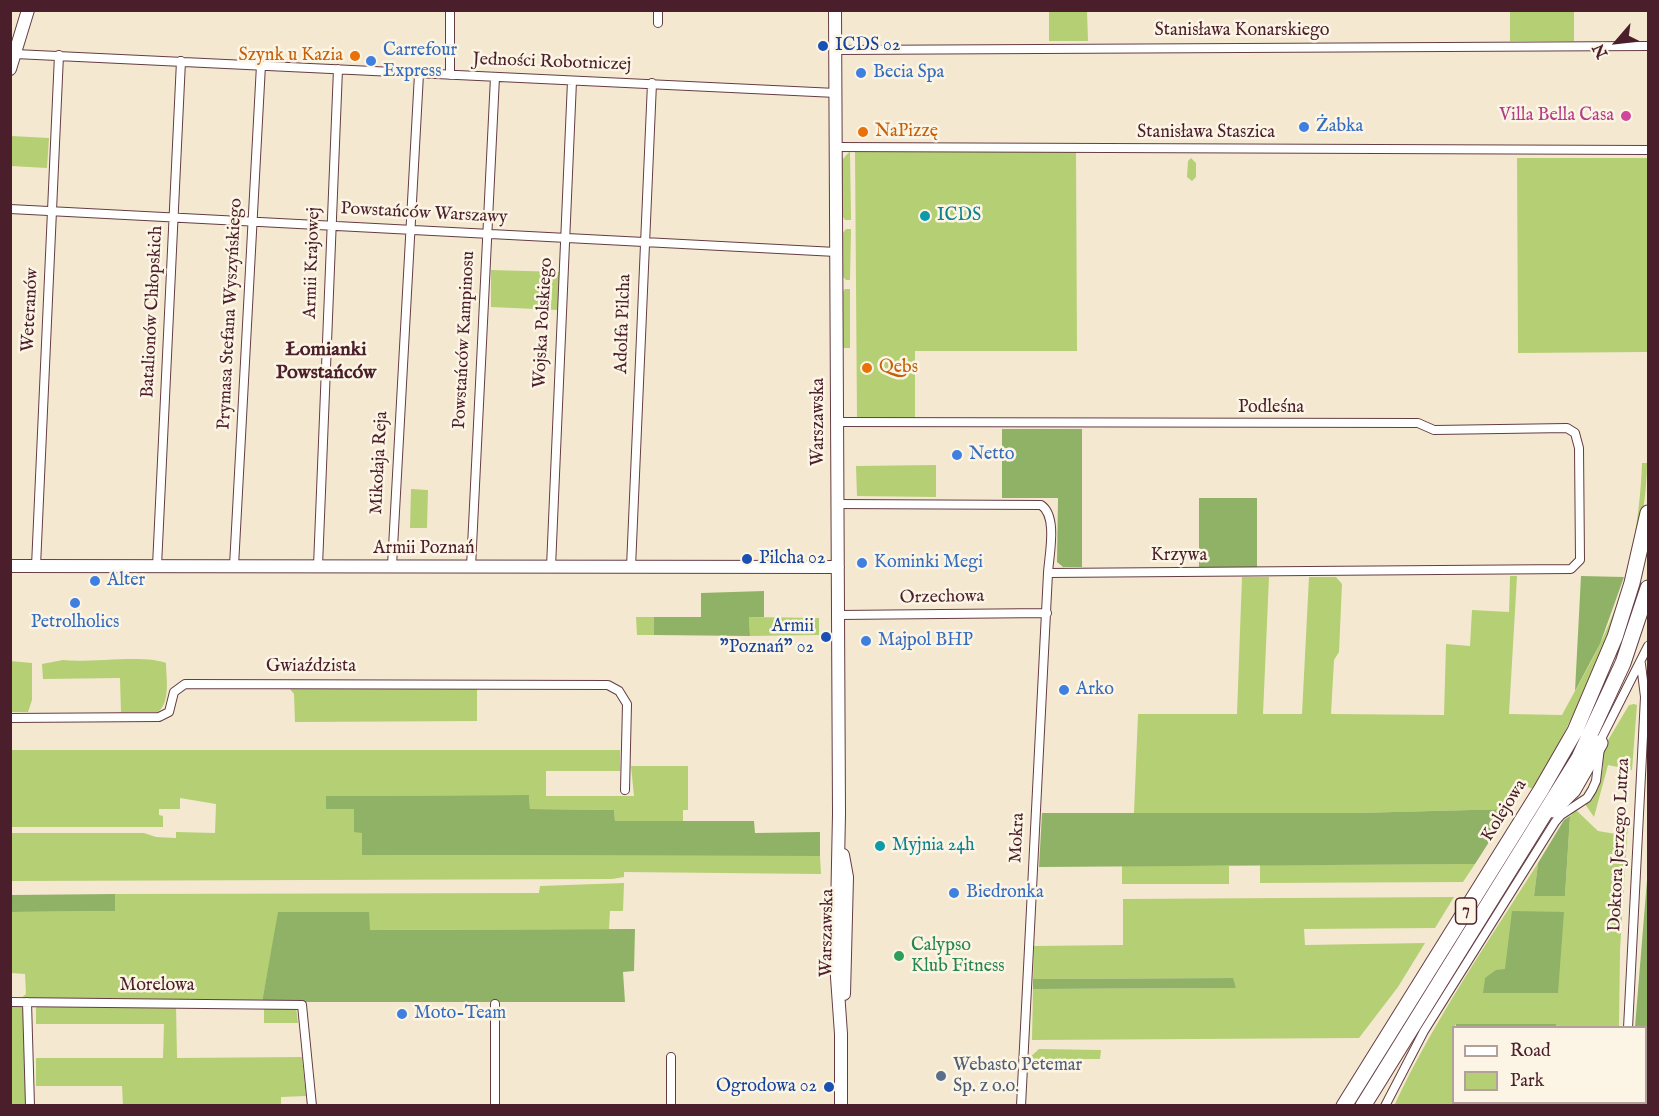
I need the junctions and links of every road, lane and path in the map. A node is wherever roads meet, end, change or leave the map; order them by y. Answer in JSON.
{"nodes":[{"id":1,"x":28,"y":10,"type":"edge"},
{"id":2,"x":450,"y":10,"type":"edge"},
{"id":3,"x":658,"y":10,"type":"edge"},
{"id":4,"x":835,"y":10,"type":"edge"},
{"id":5,"x":658,"y":23,"type":"dead end"},
{"id":6,"x":1648,"y":46,"type":"edge"},
{"id":7,"x":835,"y":50,"type":"junction"},
{"id":8,"x":15,"y":54,"type":"junction"},
{"id":9,"x":59,"y":55,"type":"junction"},
{"id":10,"x":181,"y":61,"type":"junction"},
{"id":11,"x":261,"y":65,"type":"junction"},
{"id":12,"x":11,"y":68,"type":"edge"},
{"id":13,"x":338,"y":69,"type":"junction"},
{"id":14,"x":419,"y":74,"type":"junction"},
{"id":15,"x":450,"y":75,"type":"junction"},
{"id":16,"x":495,"y":77,"type":"junction"},
{"id":17,"x":572,"y":81,"type":"junction"},
{"id":18,"x":652,"y":83,"type":"junction"},
{"id":19,"x":836,"y":93,"type":"junction"},
{"id":20,"x":836,"y":147,"type":"junction"},
{"id":21,"x":1648,"y":150,"type":"edge"},
{"id":22,"x":10,"y":209,"type":"edge"},
{"id":23,"x":52,"y":211,"type":"junction"},
{"id":24,"x":174,"y":218,"type":"junction"},
{"id":25,"x":253,"y":221,"type":"junction"},
{"id":26,"x":331,"y":225,"type":"junction"},
{"id":27,"x":410,"y":230,"type":"junction"},
{"id":28,"x":486,"y":234,"type":"junction"},
{"id":29,"x":565,"y":239,"type":"junction"},
{"id":30,"x":644,"y":243,"type":"junction"},
{"id":31,"x":836,"y":252,"type":"junction"},
{"id":32,"x":837,"y":422,"type":"junction"},
{"id":33,"x":837,"y":504,"type":"junction"},
{"id":34,"x":1648,"y":513,"type":"edge"},
{"id":35,"x":1580,"y":560,"type":"joint"},
{"id":36,"x":10,"y":566,"type":"edge"},
{"id":37,"x":36,"y":566,"type":"junction"},
{"id":38,"x":158,"y":566,"type":"junction"},
{"id":39,"x":234,"y":566,"type":"junction"},
{"id":40,"x":318,"y":566,"type":"junction"},
{"id":41,"x":392,"y":566,"type":"junction"},
{"id":42,"x":471,"y":567,"type":"junction"},
{"id":43,"x":551,"y":567,"type":"junction"},
{"id":44,"x":631,"y":567,"type":"junction"},
{"id":45,"x":838,"y":567,"type":"junction"},
{"id":46,"x":1048,"y":573,"type":"junction"},
{"id":47,"x":1648,"y":588,"type":"edge"},
{"id":48,"x":1047,"y":613,"type":"junction"},
{"id":49,"x":838,"y":615,"type":"junction"},
{"id":50,"x":1648,"y":646,"type":"edge"},
{"id":51,"x":1641,"y":664,"type":"junction"},
{"id":52,"x":10,"y":718,"type":"edge"},
{"id":53,"x":1599,"y":743,"type":"joint"},
{"id":54,"x":626,"y":790,"type":"dead end"},
{"id":55,"x":1550,"y":820,"type":"junction"},
{"id":56,"x":10,"y":1002,"type":"edge"},
{"id":57,"x":27,"y":1002,"type":"junction"},
{"id":58,"x":495,"y":1004,"type":"dead end"},
{"id":59,"x":1628,"y":1026,"type":"edge"},
{"id":60,"x":672,"y":1056,"type":"dead end"},
{"id":61,"x":30,"y":1106,"type":"edge"},
{"id":62,"x":312,"y":1106,"type":"edge"},
{"id":63,"x":495,"y":1106,"type":"edge"},
{"id":64,"x":671,"y":1106,"type":"edge"},
{"id":65,"x":841,"y":1106,"type":"edge"},
{"id":66,"x":1021,"y":1106,"type":"edge"},
{"id":67,"x":1344,"y":1106,"type":"edge"},
{"id":68,"x":1363,"y":1106,"type":"edge"},
{"id":69,"x":1384,"y":1106,"type":"edge"}],
"edges":[{"from":1,"to":8,"type":"street"},
{"from":2,"to":15,"type":"street"},
{"from":3,"to":5,"type":"street"},
{"from":4,"to":7,"type":"street","name":"Warszawska"},
{"from":6,"to":7,"type":"street","name":"Stanisława Konarskiego"},
{"from":7,"to":19,"type":"street","name":"Warszawska"},
{"from":8,"to":9,"type":"street","name":"Jedności Robotniczej"},
{"from":8,"to":12,"type":"street"},
{"from":9,"to":10,"type":"street","name":"Jedności Robotniczej"},
{"from":9,"to":23,"type":"street","name":"Weteranów"},
{"from":10,"to":11,"type":"street","name":"Jedności Robotniczej"},
{"from":10,"to":24,"type":"street","name":"Batalionów Chłopskich"},
{"from":11,"to":13,"type":"street","name":"Jedności Robotniczej"},
{"from":11,"to":25,"type":"street","name":"Prymasa Stefana Wyszyńskiego"},
{"from":13,"to":14,"type":"street","name":"Jedności Robotniczej"},
{"from":13,"to":26,"type":"street","name":"Armii Krajowej"},
{"from":14,"to":15,"type":"street","name":"Jedności Robotniczej"},
{"from":14,"to":27,"type":"street","name":"Mikołaja Reja"},
{"from":15,"to":16,"type":"street","name":"Jedności Robotniczej"},
{"from":16,"to":17,"type":"street","name":"Jedności Robotniczej"},
{"from":16,"to":28,"type":"street","name":"Powstańców Kampinosu"},
{"from":17,"to":18,"type":"street","name":"Jedności Robotniczej"},
{"from":17,"to":29,"type":"street","name":"Wojska Polskiego"},
{"from":18,"to":19,"type":"street","name":"Jedności Robotniczej"},
{"from":18,"to":30,"type":"street","name":"Adolfa Pilcha"},
{"from":19,"to":20,"type":"street","name":"Warszawska"},
{"from":20,"to":21,"type":"street","name":"Stanisława Staszica"},
{"from":20,"to":31,"type":"street","name":"Warszawska"},
{"from":22,"to":23,"type":"street","name":"Powstańców Warszawy"},
{"from":23,"to":24,"type":"street","name":"Powstańców Warszawy"},
{"from":23,"to":37,"type":"street","name":"Weteranów"},
{"from":24,"to":25,"type":"street","name":"Powstańców Warszawy"},
{"from":24,"to":38,"type":"street","name":"Batalionów Chłopskich"},
{"from":25,"to":26,"type":"street","name":"Powstańców Warszawy"},
{"from":25,"to":39,"type":"street","name":"Prymasa Stefana Wyszyńskiego"},
{"from":26,"to":27,"type":"street","name":"Powstańców Warszawy"},
{"from":26,"to":40,"type":"street","name":"Armii Krajowej"},
{"from":27,"to":28,"type":"street","name":"Powstańców Warszawy"},
{"from":27,"to":41,"type":"street","name":"Mikołaja Reja"},
{"from":28,"to":29,"type":"street","name":"Powstańców Warszawy"},
{"from":28,"to":42,"type":"street","name":"Powstańców Kampinosu"},
{"from":29,"to":30,"type":"street","name":"Powstańców Warszawy"},
{"from":29,"to":43,"type":"street","name":"Wojska Polskiego"},
{"from":30,"to":31,"type":"street","name":"Powstańców Warszawy"},
{"from":30,"to":44,"type":"street","name":"Adolfa Pilcha"},
{"from":31,"to":32,"type":"street","name":"Warszawska"},
{"from":32,"to":33,"type":"street","name":"Warszawska"},
{"from":32,"to":35,"type":"street","name":"Podleśna"},
{"from":33,"to":45,"type":"street","name":"Warszawska"},
{"from":33,"to":46,"type":"street"},
{"from":34,"to":67,"type":"highway","name":"Kolejowa","number":"7"},
{"from":35,"to":46,"type":"street","name":"Krzywa"},
{"from":36,"to":37,"type":"street","name":"Armii Poznań"},
{"from":37,"to":38,"type":"street","name":"Armii Poznań"},
{"from":38,"to":39,"type":"street","name":"Armii Poznań"},
{"from":39,"to":40,"type":"street","name":"Armii Poznań"},
{"from":40,"to":41,"type":"street","name":"Armii Poznań"},
{"from":41,"to":42,"type":"street","name":"Armii Poznań"},
{"from":42,"to":43,"type":"street","name":"Armii Poznań"},
{"from":43,"to":44,"type":"street","name":"Armii Poznań"},
{"from":44,"to":45,"type":"street","name":"Armii Poznań"},
{"from":45,"to":49,"type":"street","name":"Warszawska"},
{"from":46,"to":48,"type":"street","name":"Mokra"},
{"from":47,"to":55,"type":"highway","name":"Kolejowa","number":"7"},
{"from":48,"to":49,"type":"street","name":"Orzechowa"},
{"from":48,"to":66,"type":"street","name":"Mokra"},
{"from":49,"to":65,"type":"street","name":"Warszawska"},
{"from":50,"to":51,"type":"street"},
{"from":51,"to":53,"type":"street"},
{"from":51,"to":59,"type":"street","name":"Doktora Jerzego Lutza"},
{"from":52,"to":54,"type":"street","name":"Gwiaździsta"},
{"from":53,"to":55,"type":"highway"},
{"from":55,"to":68,"type":"highway","name":"Kolejowa","number":"7"},
{"from":55,"to":69,"type":"street"},
{"from":56,"to":57,"type":"street","name":"Morelowa"},
{"from":57,"to":61,"type":"street"},
{"from":57,"to":62,"type":"street","name":"Morelowa"},
{"from":58,"to":63,"type":"street"},
{"from":60,"to":64,"type":"street"}]}
